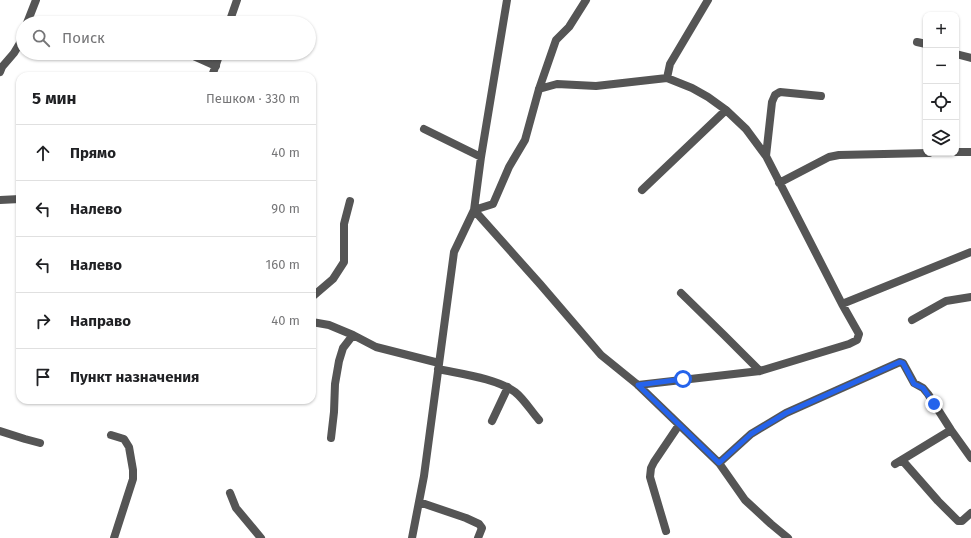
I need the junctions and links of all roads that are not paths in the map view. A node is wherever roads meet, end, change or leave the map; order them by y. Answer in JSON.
{"nodes":[{"id":1,"x":36,"y":0,"type":"edge"},
{"id":2,"x":237,"y":0,"type":"edge"},
{"id":3,"x":507,"y":0,"type":"edge"},
{"id":4,"x":586,"y":0,"type":"edge"},
{"id":5,"x":708,"y":0,"type":"edge"},
{"id":6,"x":30,"y":16,"type":"edge"},
{"id":7,"x":231,"y":16,"type":"edge"},
{"id":8,"x":916,"y":42,"type":"dead end"},
{"id":9,"x":923,"y":43,"type":"edge"},
{"id":10,"x":16,"y":50,"type":"edge"},
{"id":11,"x":959,"y":55,"type":"edge"},
{"id":12,"x":971,"y":58,"type":"edge"},
{"id":13,"x":203,"y":60,"type":"edge"},
{"id":14,"x":218,"y":60,"type":"edge"},
{"id":15,"x":216,"y":66,"type":"junction"},
{"id":16,"x":0,"y":72,"type":"edge"},
{"id":17,"x":214,"y":72,"type":"edge"},
{"id":18,"x":667,"y":78,"type":"junction"},
{"id":19,"x":539,"y":89,"type":"junction"},
{"id":20,"x":820,"y":96,"type":"dead end"},
{"id":21,"x":726,"y":110,"type":"junction"},
{"id":22,"x":424,"y":129,"type":"dead end"},
{"id":23,"x":959,"y":152,"type":"edge"},
{"id":24,"x":971,"y":152,"type":"edge"},
{"id":25,"x":923,"y":153,"type":"edge"},
{"id":26,"x":766,"y":156,"type":"junction"},
{"id":27,"x":481,"y":157,"type":"junction"},
{"id":28,"x":779,"y":183,"type":"junction"},
{"id":29,"x":642,"y":190,"type":"dead end"},
{"id":30,"x":16,"y":199,"type":"edge"},
{"id":31,"x":0,"y":200,"type":"edge"},
{"id":32,"x":350,"y":201,"type":"dead end"},
{"id":33,"x":474,"y":210,"type":"junction"},
{"id":34,"x":971,"y":252,"type":"edge"},
{"id":35,"x":681,"y":293,"type":"dead end"},
{"id":36,"x":316,"y":294,"type":"edge"},
{"id":37,"x":971,"y":297,"type":"edge"},
{"id":38,"x":842,"y":304,"type":"junction"},
{"id":39,"x":912,"y":320,"type":"dead end"},
{"id":40,"x":316,"y":323,"type":"edge"},
{"id":41,"x":353,"y":335,"type":"junction"},
{"id":42,"x":439,"y":366,"type":"junction"},
{"id":43,"x":760,"y":371,"type":"junction"},
{"id":44,"x":638,"y":385,"type":"junction"},
{"id":45,"x":508,"y":388,"type":"junction"},
{"id":46,"x":539,"y":420,"type":"dead end"},
{"id":47,"x":492,"y":421,"type":"dead end"},
{"id":48,"x":678,"y":425,"type":"junction"},
{"id":49,"x":951,"y":430,"type":"junction"},
{"id":50,"x":0,"y":431,"type":"edge"},
{"id":51,"x":112,"y":435,"type":"dead end"},
{"id":52,"x":331,"y":438,"type":"dead end"},
{"id":53,"x":40,"y":443,"type":"dead end"},
{"id":54,"x":971,"y":458,"type":"edge"},
{"id":55,"x":719,"y":463,"type":"junction"},
{"id":56,"x":230,"y":493,"type":"dead end"},
{"id":57,"x":419,"y":502,"type":"junction"},
{"id":58,"x":971,"y":513,"type":"edge"},
{"id":59,"x":666,"y":531,"type":"dead end"},
{"id":60,"x":116,"y":537,"type":"edge"},
{"id":61,"x":261,"y":538,"type":"edge"},
{"id":62,"x":412,"y":538,"type":"edge"},
{"id":63,"x":478,"y":538,"type":"edge"},
{"id":64,"x":788,"y":538,"type":"edge"}],
"edges":[{"from":1,"to":6,"type":"street"},
{"from":2,"to":7,"type":"street"},
{"from":3,"to":27,"type":"street"},
{"from":4,"to":19,"type":"street"},
{"from":5,"to":18,"type":"street"},
{"from":8,"to":9,"type":"street"},
{"from":10,"to":16,"type":"street"},
{"from":11,"to":12,"type":"street"},
{"from":13,"to":15,"type":"street"},
{"from":14,"to":15,"type":"street"},
{"from":15,"to":17,"type":"street"},
{"from":18,"to":19,"type":"street"},
{"from":18,"to":21,"type":"street"},
{"from":19,"to":33,"type":"street"},
{"from":20,"to":26,"type":"street"},
{"from":21,"to":26,"type":"street"},
{"from":21,"to":29,"type":"street"},
{"from":22,"to":27,"type":"street"},
{"from":23,"to":24,"type":"street"},
{"from":25,"to":28,"type":"street"},
{"from":26,"to":28,"type":"street"},
{"from":27,"to":33,"type":"street"},
{"from":28,"to":38,"type":"street"},
{"from":30,"to":31,"type":"street"},
{"from":32,"to":36,"type":"street"},
{"from":33,"to":42,"type":"street"},
{"from":33,"to":44,"type":"street"},
{"from":34,"to":38,"type":"street"},
{"from":35,"to":43,"type":"street"},
{"from":37,"to":39,"type":"street"},
{"from":38,"to":43,"type":"street"},
{"from":40,"to":41,"type":"street"},
{"from":41,"to":42,"type":"street"},
{"from":41,"to":52,"type":"street"},
{"from":42,"to":45,"type":"street"},
{"from":42,"to":57,"type":"street"},
{"from":43,"to":44,"type":"street"},
{"from":44,"to":48,"type":"street"},
{"from":45,"to":46,"type":"street"},
{"from":45,"to":47,"type":"street"},
{"from":48,"to":55,"type":"street"},
{"from":48,"to":59,"type":"street"},
{"from":49,"to":54,"type":"street"},
{"from":49,"to":55,"type":"street"},
{"from":49,"to":58,"type":"street"},
{"from":50,"to":53,"type":"street"},
{"from":51,"to":60,"type":"street"},
{"from":55,"to":64,"type":"street"},
{"from":56,"to":61,"type":"street"},
{"from":57,"to":62,"type":"street"},
{"from":57,"to":63,"type":"street"}]}
